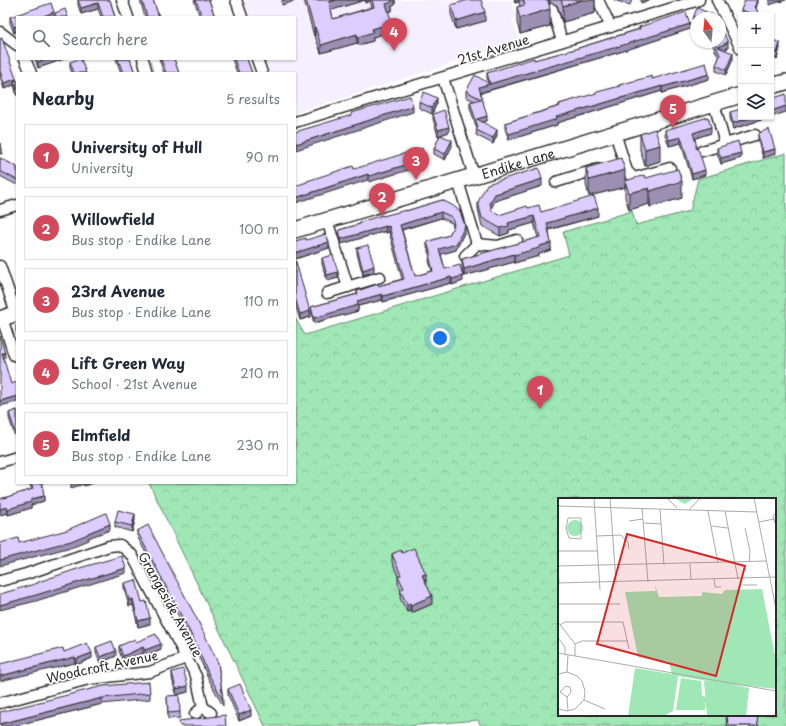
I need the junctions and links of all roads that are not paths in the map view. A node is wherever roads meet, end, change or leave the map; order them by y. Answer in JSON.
{"nodes":[{"id":1,"x":122,"y":0,"type":"edge"},
{"id":2,"x":236,"y":0,"type":"edge"},
{"id":3,"x":598,"y":0,"type":"edge"},
{"id":4,"x":699,"y":0,"type":"edge"},
{"id":5,"x":717,"y":0,"type":"edge"},
{"id":6,"x":552,"y":9,"type":"dead end"},
{"id":7,"x":128,"y":16,"type":"edge"},
{"id":8,"x":242,"y":16,"type":"edge"},
{"id":9,"x":611,"y":27,"type":"junction"},
{"id":10,"x":0,"y":32,"type":"edge"},
{"id":11,"x":562,"y":41,"type":"junction"},
{"id":12,"x":16,"y":44,"type":"edge"},
{"id":13,"x":741,"y":48,"type":"edge"},
{"id":14,"x":26,"y":60,"type":"edge"},
{"id":15,"x":142,"y":60,"type":"edge"},
{"id":16,"x":257,"y":60,"type":"edge"},
{"id":17,"x":31,"y":72,"type":"edge"},
{"id":18,"x":147,"y":72,"type":"edge"},
{"id":19,"x":262,"y":72,"type":"edge"},
{"id":20,"x":443,"y":78,"type":"junction"},
{"id":21,"x":786,"y":82,"type":"edge"},
{"id":22,"x":774,"y":85,"type":"edge"},
{"id":23,"x":738,"y":96,"type":"edge"},
{"id":24,"x":714,"y":103,"type":"junction"},
{"id":25,"x":296,"y":122,"type":"edge"},
{"id":26,"x":616,"y":133,"type":"junction"},
{"id":27,"x":755,"y":135,"type":"dead end"},
{"id":28,"x":725,"y":144,"type":"junction"},
{"id":29,"x":702,"y":151,"type":"dead end"},
{"id":30,"x":617,"y":164,"type":"junction"},
{"id":31,"x":670,"y":168,"type":"dead end"},
{"id":32,"x":474,"y":176,"type":"junction"},
{"id":33,"x":458,"y":181,"type":"junction"},
{"id":34,"x":556,"y":182,"type":"dead end"},
{"id":35,"x":16,"y":205,"type":"edge"},
{"id":36,"x":0,"y":210,"type":"edge"},
{"id":37,"x":327,"y":220,"type":"junction"},
{"id":38,"x":296,"y":230,"type":"edge"},
{"id":39,"x":517,"y":240,"type":"dead end"},
{"id":40,"x":477,"y":244,"type":"junction"},
{"id":41,"x":465,"y":256,"type":"dead end"},
{"id":42,"x":0,"y":266,"type":"edge"},
{"id":43,"x":380,"y":277,"type":"dead end"},
{"id":44,"x":348,"y":287,"type":"junction"},
{"id":45,"x":327,"y":293,"type":"dead end"},
{"id":46,"x":16,"y":313,"type":"edge"},
{"id":47,"x":1,"y":318,"type":"edge"},
{"id":48,"x":16,"y":356,"type":"edge"},
{"id":49,"x":16,"y":457,"type":"edge"},
{"id":50,"x":0,"y":462,"type":"edge"},
{"id":51,"x":0,"y":581,"type":"edge"},
{"id":52,"x":186,"y":658,"type":"junction"},
{"id":53,"x":0,"y":703,"type":"edge"},
{"id":54,"x":195,"y":714,"type":"dead end"}],
"edges":[{"from":1,"to":7,"type":"street"},
{"from":2,"to":8,"type":"street"},
{"from":3,"to":9,"type":"street"},
{"from":4,"to":9,"type":"street","name":"21st Avenue"},
{"from":5,"to":13,"type":"street"},
{"from":6,"to":11,"type":"street"},
{"from":9,"to":11,"type":"street","name":"21st Avenue"},
{"from":10,"to":12,"type":"street"},
{"from":11,"to":20,"type":"street","name":"21st Avenue"},
{"from":14,"to":17,"type":"street"},
{"from":15,"to":18,"type":"street"},
{"from":16,"to":19,"type":"street"},
{"from":20,"to":25,"type":"street","name":"21st Avenue"},
{"from":20,"to":32,"type":"street"},
{"from":21,"to":22,"type":"street"},
{"from":23,"to":24,"type":"street","name":"Endike Lane"},
{"from":24,"to":26,"type":"street","name":"Endike Lane"},
{"from":24,"to":28,"type":"street"},
{"from":26,"to":30,"type":"street"},
{"from":26,"to":32,"type":"street","name":"Endike Lane"},
{"from":27,"to":28,"type":"street"},
{"from":28,"to":29,"type":"street"},
{"from":30,"to":31,"type":"street"},
{"from":30,"to":34,"type":"street"},
{"from":32,"to":33,"type":"street","name":"Endike Lane"},
{"from":33,"to":37,"type":"street","name":"Endike Lane"},
{"from":33,"to":40,"type":"street"},
{"from":35,"to":36,"type":"street"},
{"from":37,"to":38,"type":"street","name":"Endike Lane"},
{"from":37,"to":44,"type":"street"},
{"from":39,"to":40,"type":"street"},
{"from":40,"to":41,"type":"street"},
{"from":42,"to":46,"type":"street"},
{"from":43,"to":44,"type":"street"},
{"from":44,"to":45,"type":"street"},
{"from":46,"to":47,"type":"street"},
{"from":47,"to":48,"type":"street"},
{"from":49,"to":50,"type":"street"},
{"from":51,"to":52,"type":"street","name":"Grangeside Avenue"},
{"from":52,"to":53,"type":"street","name":"Woodcroft Avenue"},
{"from":52,"to":54,"type":"street","name":"Grangeside Avenue"}]}
